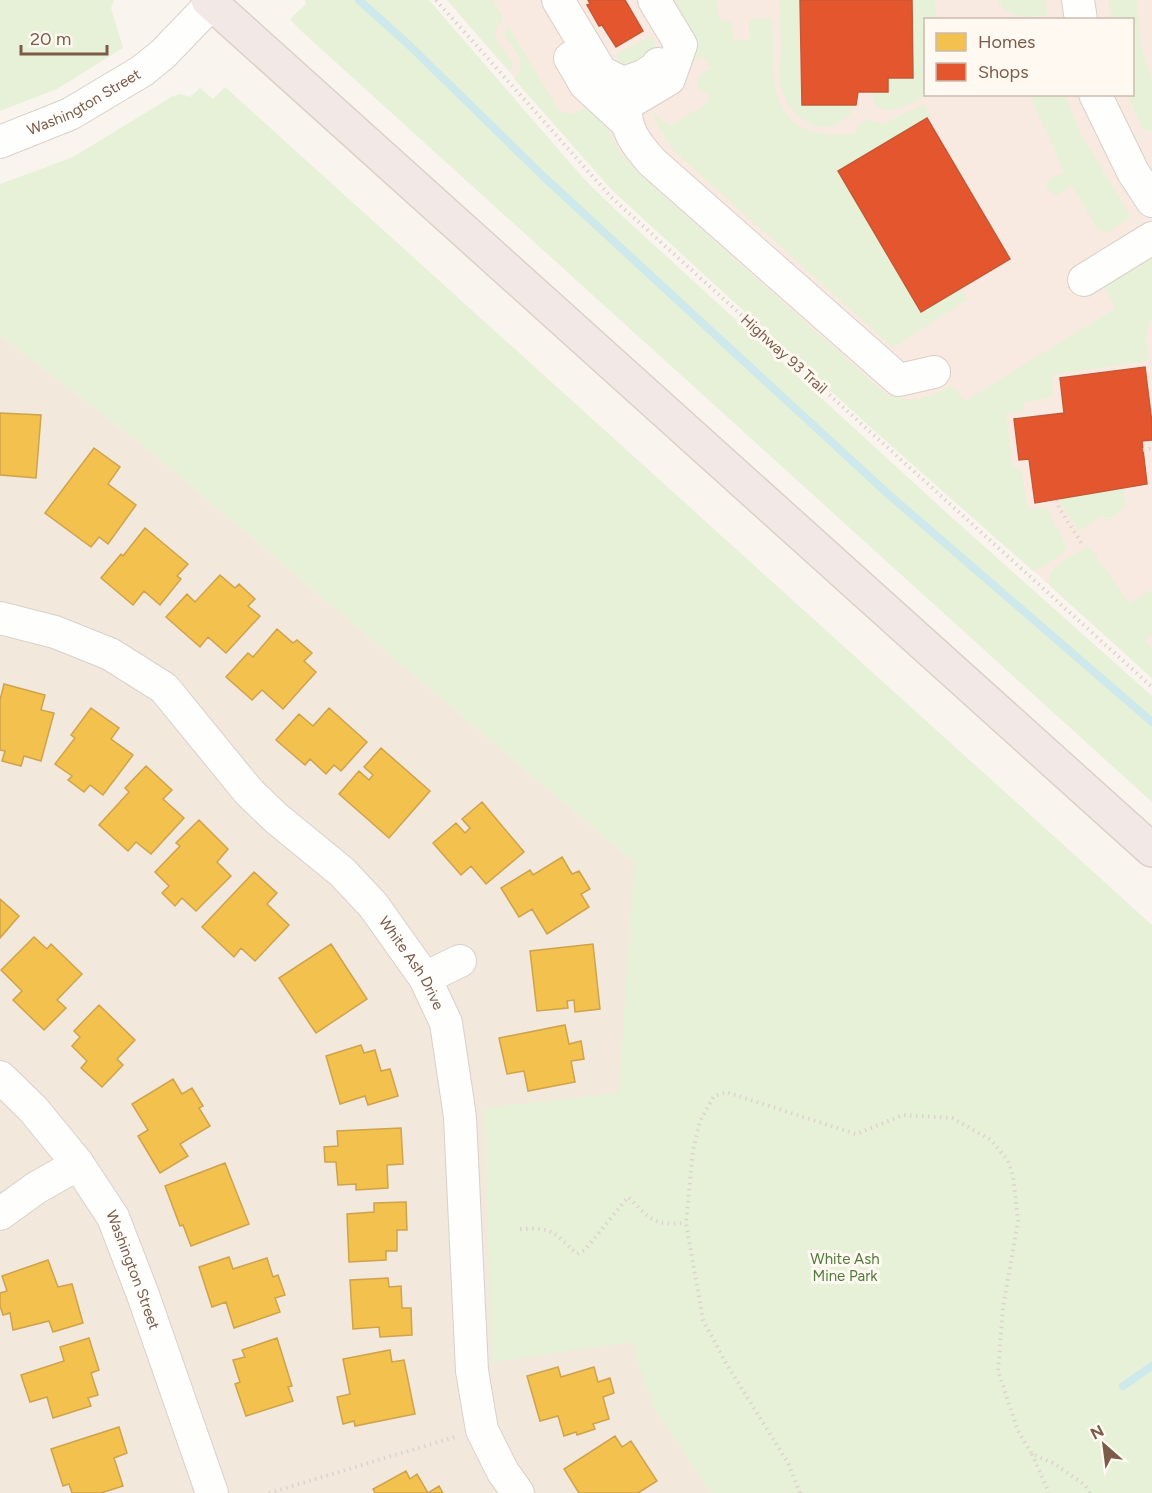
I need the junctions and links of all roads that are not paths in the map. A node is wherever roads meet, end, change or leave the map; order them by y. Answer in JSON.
{"nodes":[{"id":1,"x":538,"y":0,"type":"edge"},
{"id":2,"x":558,"y":0,"type":"edge"},
{"id":3,"x":641,"y":0,"type":"edge"},
{"id":4,"x":654,"y":0,"type":"edge"},
{"id":5,"x":1078,"y":0,"type":"edge"},
{"id":6,"x":211,"y":1,"type":"edge"},
{"id":7,"x":1081,"y":18,"type":"edge"},
{"id":8,"x":1096,"y":96,"type":"edge"},
{"id":9,"x":626,"y":122,"type":"junction"},
{"id":10,"x":0,"y":142,"type":"edge"},
{"id":11,"x":1152,"y":201,"type":"edge"},
{"id":12,"x":1152,"y":238,"type":"edge"},
{"id":13,"x":1084,"y":280,"type":"dead end"},
{"id":14,"x":934,"y":372,"type":"dead end"},
{"id":15,"x":0,"y":617,"type":"edge"},
{"id":16,"x":1152,"y":850,"type":"edge"},
{"id":17,"x":459,"y":961,"type":"dead end"},
{"id":18,"x":425,"y":978,"type":"junction"},
{"id":19,"x":0,"y":1077,"type":"edge"},
{"id":20,"x":78,"y":1164,"type":"junction"},
{"id":21,"x":0,"y":1214,"type":"edge"},
{"id":22,"x":212,"y":1493,"type":"edge"},
{"id":23,"x":518,"y":1493,"type":"edge"}],
"edges":[{"from":1,"to":9,"type":"street"},
{"from":2,"to":3,"type":"street"},
{"from":4,"to":9,"type":"street"},
{"from":5,"to":7,"type":"street"},
{"from":6,"to":10,"type":"street","name":"Washington Street"},
{"from":6,"to":16,"type":"highway"},
{"from":8,"to":11,"type":"street"},
{"from":9,"to":14,"type":"street"},
{"from":12,"to":13,"type":"street"},
{"from":15,"to":18,"type":"street","name":"White Ash Drive"},
{"from":17,"to":18,"type":"street"},
{"from":18,"to":23,"type":"street","name":"White Ash Drive"},
{"from":19,"to":20,"type":"street","name":"Washington Street"},
{"from":20,"to":21,"type":"street"},
{"from":20,"to":22,"type":"street","name":"Washington Street"}]}
